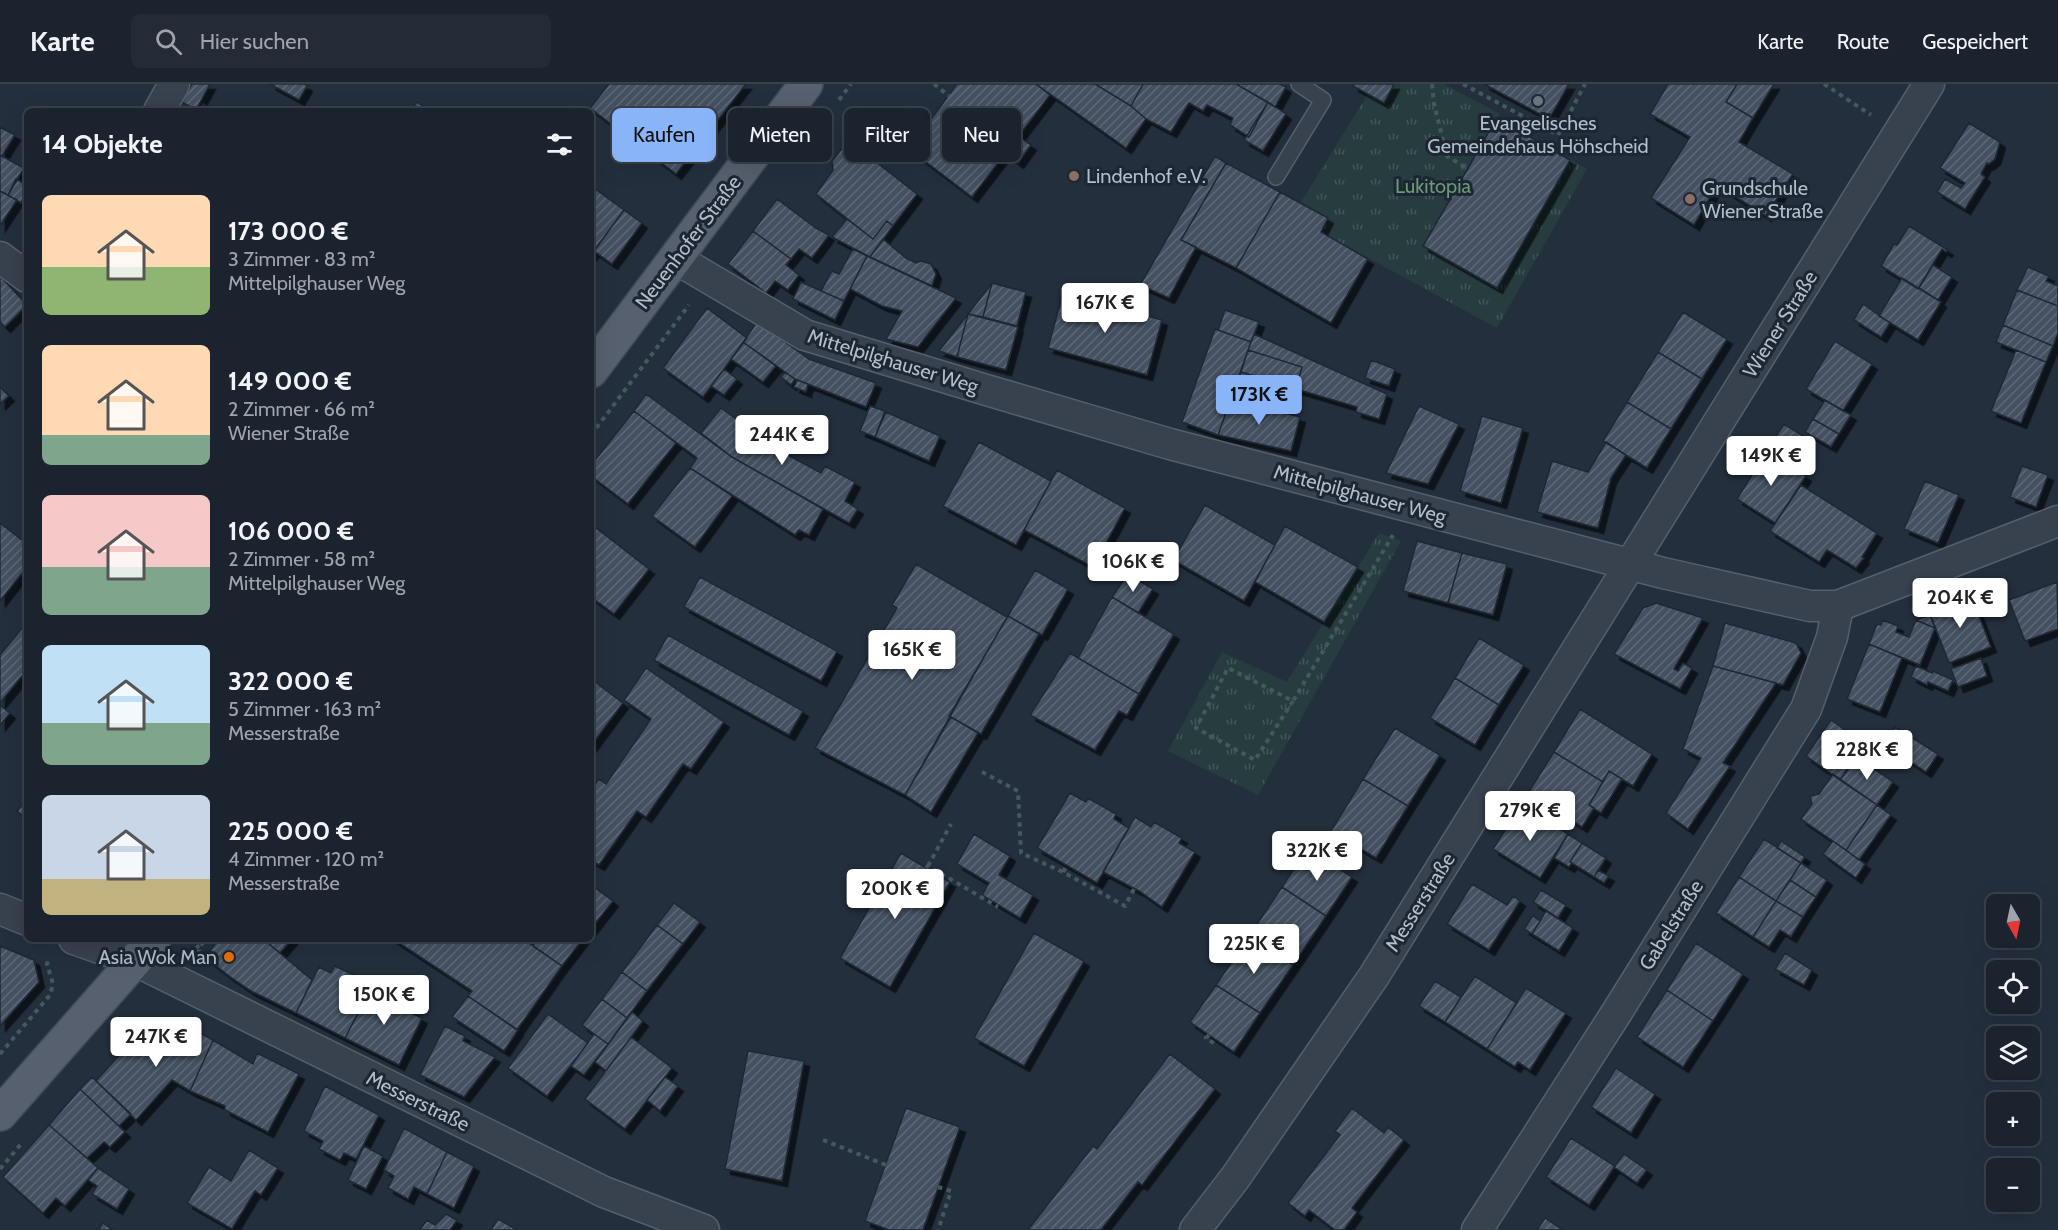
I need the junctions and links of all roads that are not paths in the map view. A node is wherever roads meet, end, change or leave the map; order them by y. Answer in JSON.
{"nodes":[{"id":1,"x":174,"y":84,"type":"edge"},
{"id":2,"x":806,"y":84,"type":"edge"},
{"id":3,"x":1299,"y":84,"type":"edge"},
{"id":4,"x":1929,"y":84,"type":"edge"},
{"id":5,"x":161,"y":108,"type":"edge"},
{"id":6,"x":1276,"y":177,"type":"dead end"},
{"id":7,"x":0,"y":257,"type":"edge"},
{"id":8,"x":675,"y":258,"type":"junction"},
{"id":9,"x":24,"y":275,"type":"edge"},
{"id":10,"x":594,"y":367,"type":"edge"},
{"id":11,"x":2058,"y":521,"type":"edge"},
{"id":12,"x":1630,"y":564,"type":"junction"},
{"id":13,"x":1839,"y":606,"type":"junction"},
{"id":14,"x":0,"y":909,"type":"edge"},
{"id":15,"x":24,"y":919,"type":"edge"},
{"id":16,"x":63,"y":947,"type":"edge"},
{"id":17,"x":145,"y":950,"type":"edge"},
{"id":18,"x":0,"y":1114,"type":"edge"},
{"id":19,"x":704,"y":1230,"type":"edge"},
{"id":20,"x":1195,"y":1230,"type":"edge"},
{"id":21,"x":1477,"y":1230,"type":"edge"}],
"edges":[{"from":1,"to":5,"type":"street"},
{"from":2,"to":8,"type":"main road","name":"Neuenhofer Straße"},
{"from":3,"to":6,"type":"lane"},
{"from":4,"to":12,"type":"street","name":"Wiener Straße"},
{"from":7,"to":9,"type":"street"},
{"from":8,"to":10,"type":"main road","name":"Neuenhofer Straße"},
{"from":8,"to":12,"type":"street","name":"Mittelpilghauser Weg"},
{"from":11,"to":13,"type":"street","name":"Mittelpilghauser Weg"},
{"from":12,"to":13,"type":"street","name":"Mittelpilghauser Weg"},
{"from":12,"to":20,"type":"street","name":"Messerstraße"},
{"from":13,"to":21,"type":"street","name":"Gabelstraße"},
{"from":14,"to":15,"type":"street"},
{"from":16,"to":17,"type":"street","name":"Messerstraße"},
{"from":17,"to":18,"type":"main road"},
{"from":17,"to":19,"type":"street","name":"Messerstraße"}]}
